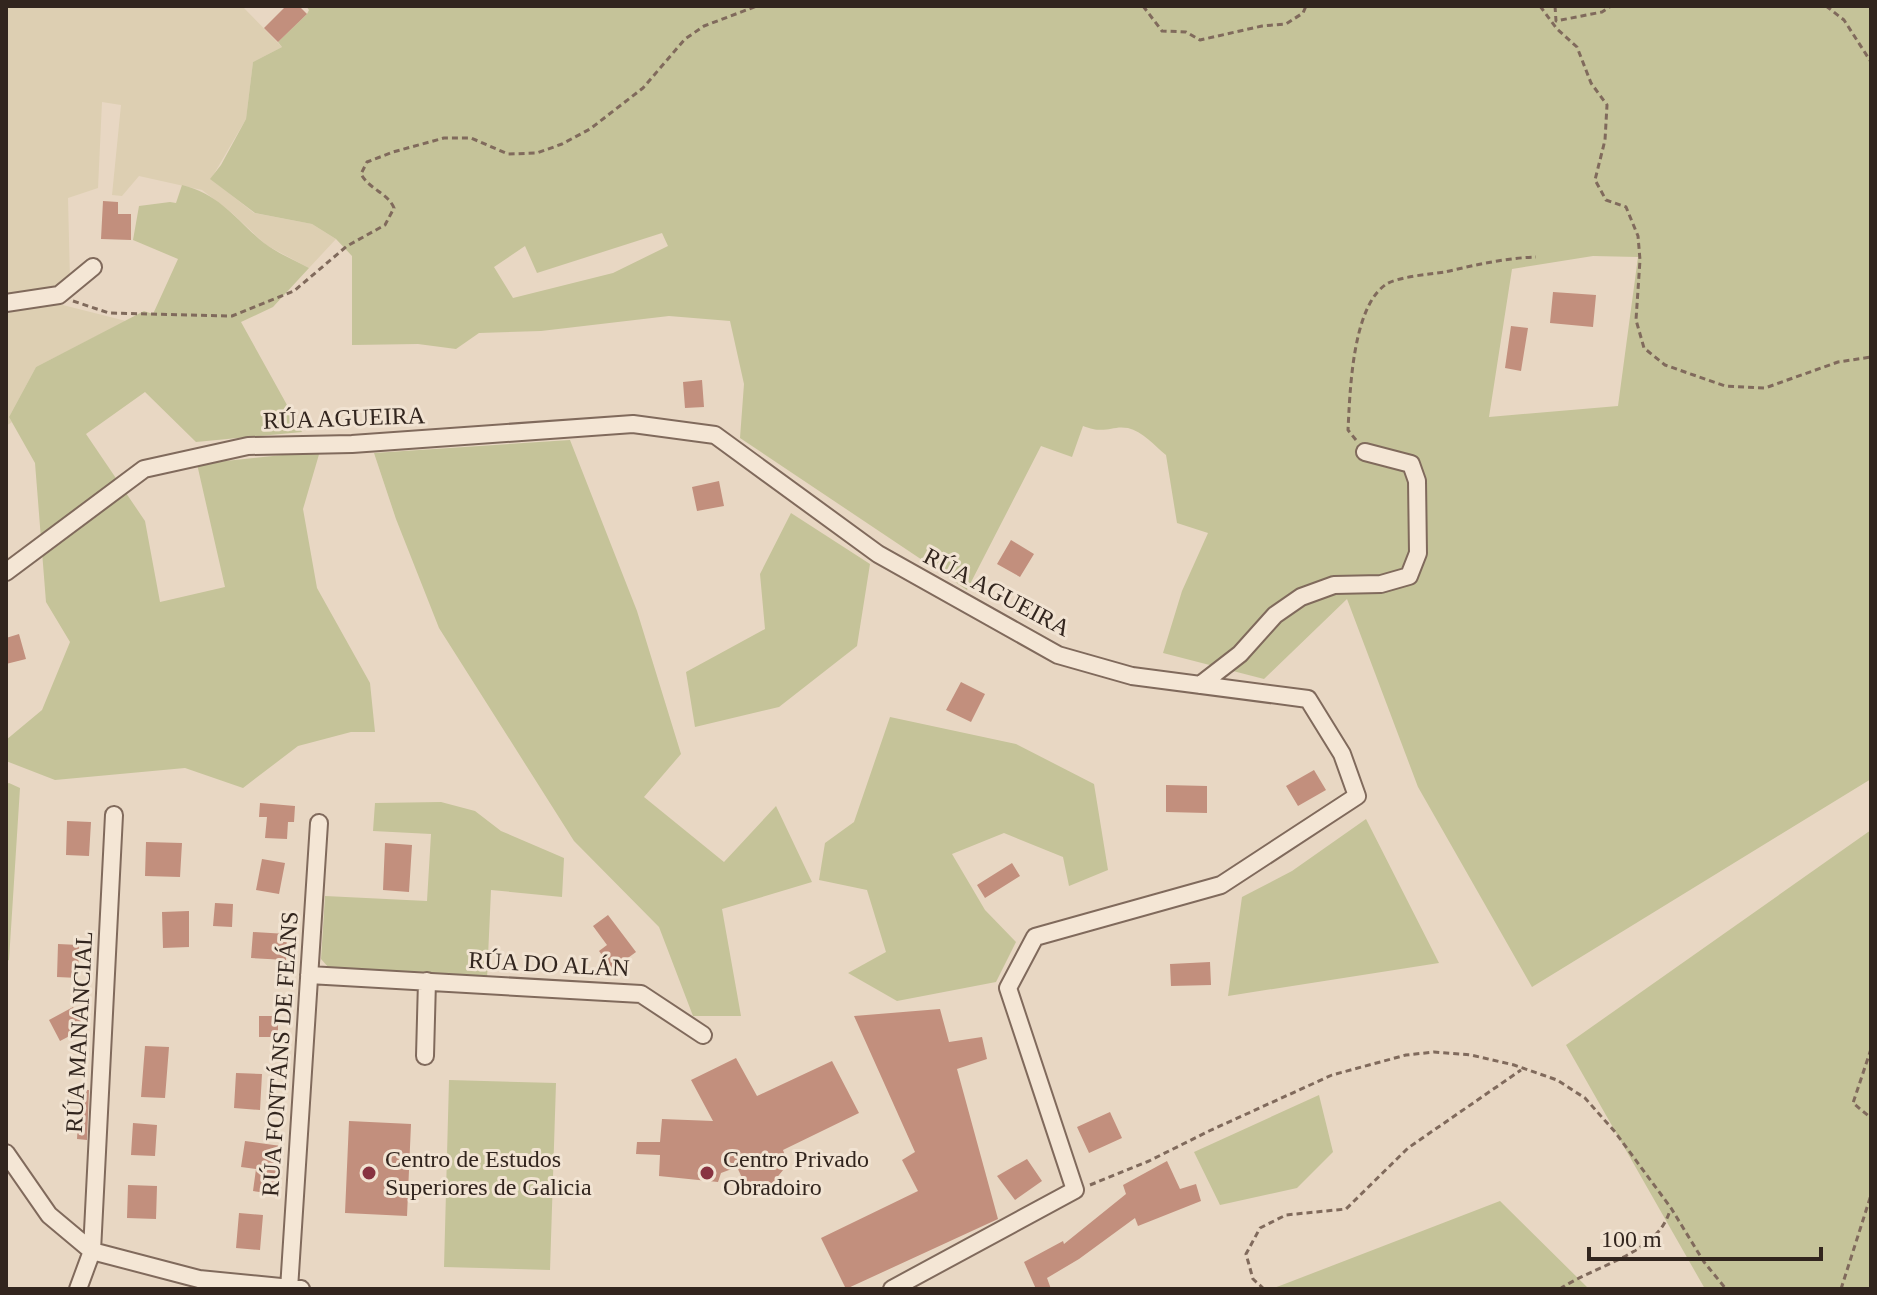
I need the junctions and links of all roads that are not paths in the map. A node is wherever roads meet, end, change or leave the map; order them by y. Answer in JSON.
{"nodes":[{"id":1,"x":93,"y":267,"type":"dead end"},
{"id":2,"x":6,"y":303,"type":"edge"},
{"id":3,"x":1365,"y":452,"type":"road end"},
{"id":4,"x":6,"y":572,"type":"edge"},
{"id":5,"x":1200,"y":685,"type":"junction"},
{"id":6,"x":114,"y":815,"type":"dead end"},
{"id":7,"x":319,"y":823,"type":"dead end"},
{"id":8,"x":309,"y":975,"type":"junction"},
{"id":9,"x":427,"y":981,"type":"junction"},
{"id":10,"x":703,"y":1035,"type":"dead end"},
{"id":11,"x":425,"y":1056,"type":"dead end"},
{"id":12,"x":6,"y":1153,"type":"edge"},
{"id":13,"x":92,"y":1251,"type":"junction"},
{"id":14,"x":78,"y":1289,"type":"edge"},
{"id":15,"x":289,"y":1289,"type":"edge"},
{"id":16,"x":301,"y":1289,"type":"edge"},
{"id":17,"x":892,"y":1289,"type":"edge"}],
"edges":[{"from":1,"to":2,"type":"street"},
{"from":3,"to":5,"type":"street"},
{"from":4,"to":5,"type":"street","name":"RÚA AGUEIRA"},
{"from":5,"to":17,"type":"street","name":"RÚA AGUEIRA"},
{"from":6,"to":13,"type":"street","name":"RÚA MANANCIAL"},
{"from":7,"to":8,"type":"street","name":"RÚA FONTÁNS DE FEÁNS"},
{"from":8,"to":9,"type":"street","name":"RÚA DO ALÁN"},
{"from":8,"to":15,"type":"street","name":"RÚA FONTÁNS DE FEÁNS"},
{"from":9,"to":10,"type":"street","name":"RÚA DO ALÁN"},
{"from":9,"to":11,"type":"street"},
{"from":12,"to":13,"type":"street"},
{"from":13,"to":14,"type":"street","name":"RÚA MANANCIAL"},
{"from":13,"to":15,"type":"street"},
{"from":15,"to":16,"type":"street"}]}
